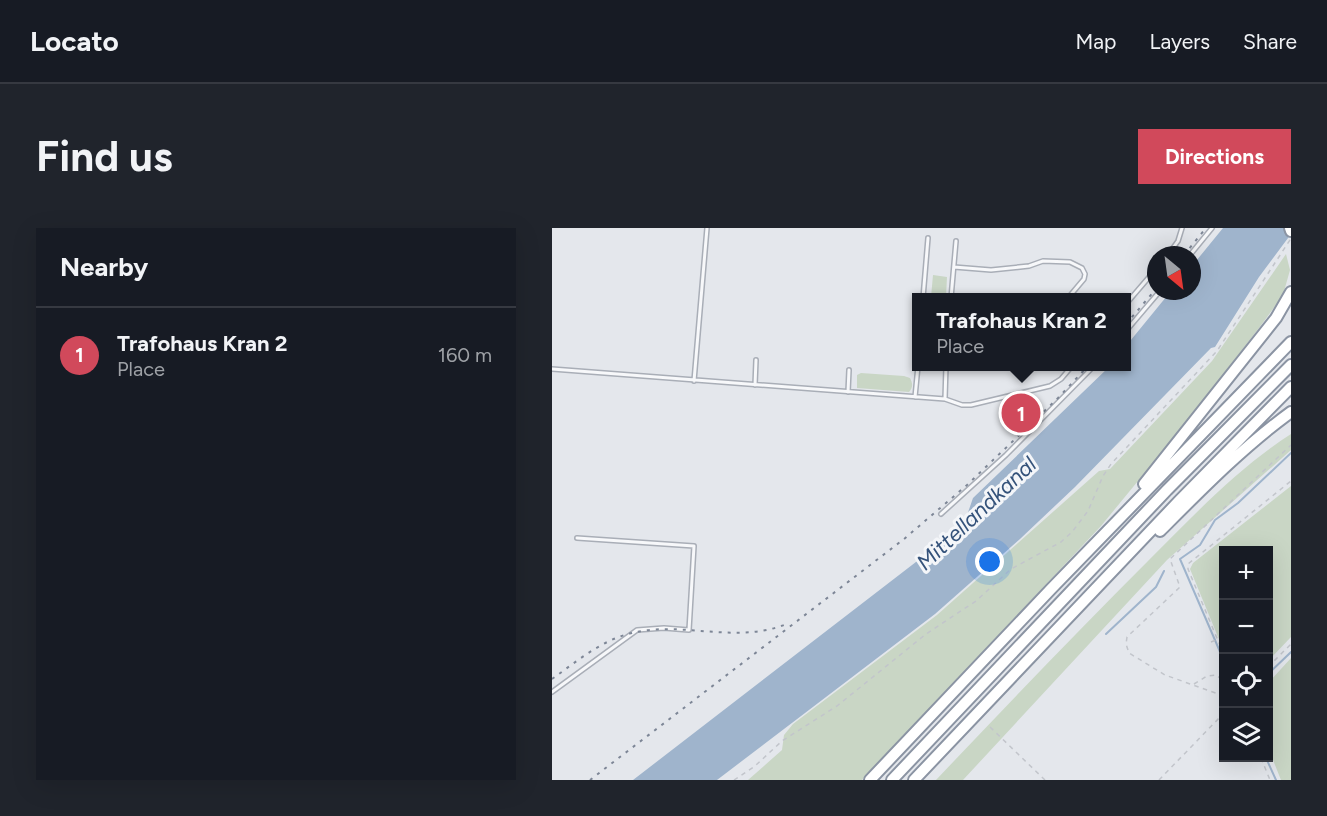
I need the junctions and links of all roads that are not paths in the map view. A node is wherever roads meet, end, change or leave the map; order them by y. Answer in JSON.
{"nodes":[{"id":1,"x":707,"y":228,"type":"edge"},
{"id":2,"x":1182,"y":228,"type":"edge"},
{"id":3,"x":1212,"y":228,"type":"edge"},
{"id":4,"x":928,"y":238,"type":"dead end"},
{"id":5,"x":956,"y":241,"type":"dead end"},
{"id":6,"x":1174,"y":246,"type":"edge"},
{"id":7,"x":1197,"y":246,"type":"edge"},
{"id":8,"x":954,"y":267,"type":"junction"},
{"id":9,"x":1147,"y":280,"type":"edge"},
{"id":10,"x":1291,"y":292,"type":"edge"},
{"id":11,"x":923,"y":293,"type":"edge"},
{"id":12,"x":951,"y":293,"type":"edge"},
{"id":13,"x":1072,"y":293,"type":"edge"},
{"id":14,"x":1131,"y":298,"type":"edge"},
{"id":15,"x":1152,"y":300,"type":"edge"},
{"id":16,"x":1131,"y":325,"type":"edge"},
{"id":17,"x":1291,"y":342,"type":"edge"},
{"id":18,"x":756,"y":360,"type":"dead end"},
{"id":19,"x":1291,"y":365,"type":"edge"},
{"id":20,"x":552,"y":369,"type":"edge"},
{"id":21,"x":849,"y":370,"type":"dead end"},
{"id":22,"x":918,"y":371,"type":"edge"},
{"id":23,"x":946,"y":371,"type":"edge"},
{"id":24,"x":1068,"y":371,"type":"edge"},
{"id":25,"x":1089,"y":371,"type":"edge"},
{"id":26,"x":694,"y":381,"type":"junction"},
{"id":27,"x":755,"y":385,"type":"junction"},
{"id":28,"x":1291,"y":387,"type":"edge"},
{"id":29,"x":848,"y":392,"type":"junction"},
{"id":30,"x":915,"y":397,"type":"junction"},
{"id":31,"x":945,"y":399,"type":"junction"},
{"id":32,"x":1291,"y":412,"type":"edge"},
{"id":33,"x":941,"y":514,"type":"dead end"},
{"id":34,"x":577,"y":538,"type":"dead end"},
{"id":35,"x":1051,"y":589,"type":"junction"},
{"id":36,"x":1079,"y":607,"type":"junction"},
{"id":37,"x":552,"y":692,"type":"edge"},
{"id":38,"x":870,"y":780,"type":"edge"},
{"id":39,"x":892,"y":780,"type":"edge"},
{"id":40,"x":914,"y":780,"type":"edge"}],
"edges":[{"from":1,"to":26,"type":"lane"},
{"from":2,"to":6,"type":"lane"},
{"from":3,"to":7,"type":"lane"},
{"from":4,"to":11,"type":"lane"},
{"from":5,"to":8,"type":"lane"},
{"from":8,"to":12,"type":"lane"},
{"from":8,"to":13,"type":"lane"},
{"from":9,"to":14,"type":"lane"},
{"from":10,"to":35,"type":"highway"},
{"from":15,"to":16,"type":"lane"},
{"from":17,"to":35,"type":"highway"},
{"from":18,"to":27,"type":"lane"},
{"from":19,"to":39,"type":"highway"},
{"from":20,"to":26,"type":"lane"},
{"from":21,"to":29,"type":"lane"},
{"from":22,"to":30,"type":"lane"},
{"from":23,"to":31,"type":"lane"},
{"from":24,"to":31,"type":"lane"},
{"from":25,"to":33,"type":"lane"},
{"from":26,"to":27,"type":"lane"},
{"from":27,"to":29,"type":"lane"},
{"from":28,"to":36,"type":"highway"},
{"from":29,"to":30,"type":"lane"},
{"from":30,"to":31,"type":"lane"},
{"from":32,"to":36,"type":"highway"},
{"from":34,"to":37,"type":"lane"},
{"from":35,"to":38,"type":"highway"},
{"from":36,"to":40,"type":"highway"}]}
